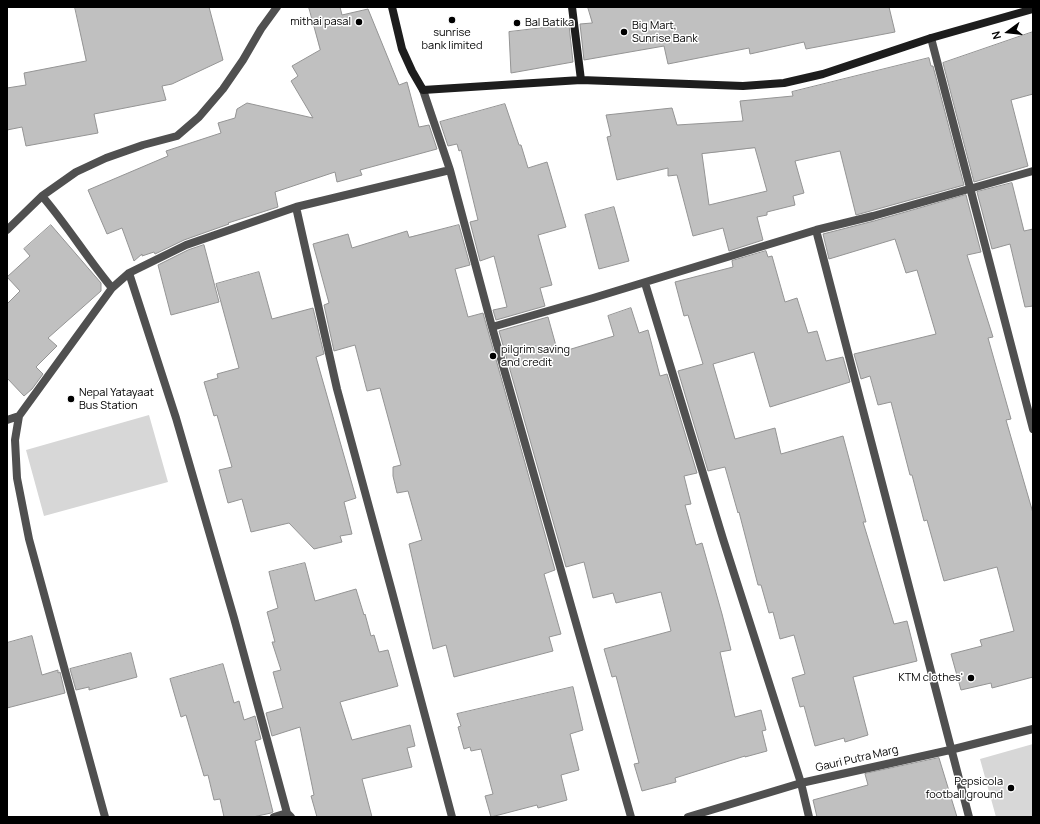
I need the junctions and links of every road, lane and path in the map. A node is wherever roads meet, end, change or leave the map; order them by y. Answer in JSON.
{"nodes":[{"id":1,"x":276,"y":7,"type":"edge"},
{"id":2,"x":392,"y":7,"type":"edge"},
{"id":3,"x":572,"y":7,"type":"edge"},
{"id":4,"x":1033,"y":9,"type":"edge"},
{"id":5,"x":931,"y":38,"type":"junction"},
{"id":6,"x":581,"y":80,"type":"junction"},
{"id":7,"x":423,"y":90,"type":"junction"},
{"id":8,"x":450,"y":170,"type":"junction"},
{"id":9,"x":1033,"y":171,"type":"edge"},
{"id":10,"x":970,"y":188,"type":"junction"},
{"id":11,"x":42,"y":196,"type":"junction"},
{"id":12,"x":296,"y":207,"type":"junction"},
{"id":13,"x":7,"y":230,"type":"edge"},
{"id":14,"x":816,"y":230,"type":"junction"},
{"id":15,"x":129,"y":273,"type":"junction"},
{"id":16,"x":645,"y":282,"type":"junction"},
{"id":17,"x":112,"y":288,"type":"junction"},
{"id":18,"x":492,"y":327,"type":"junction"},
{"id":19,"x":19,"y":416,"type":"junction"},
{"id":20,"x":7,"y":420,"type":"edge"},
{"id":21,"x":1033,"y":429,"type":"edge"},
{"id":22,"x":1033,"y":729,"type":"edge"},
{"id":23,"x":950,"y":750,"type":"junction"},
{"id":24,"x":801,"y":783,"type":"junction"},
{"id":25,"x":289,"y":815,"type":"edge"},
{"id":26,"x":105,"y":817,"type":"edge"},
{"id":27,"x":274,"y":817,"type":"edge"},
{"id":28,"x":452,"y":817,"type":"edge"},
{"id":29,"x":631,"y":817,"type":"edge"},
{"id":30,"x":688,"y":817,"type":"edge"},
{"id":31,"x":809,"y":817,"type":"edge"},
{"id":32,"x":968,"y":817,"type":"edge"}],
"edges":[{"from":1,"to":11,"type":"street"},
{"from":2,"to":7,"type":"main road"},
{"from":3,"to":6,"type":"main road"},
{"from":4,"to":5,"type":"main road"},
{"from":5,"to":6,"type":"main road"},
{"from":5,"to":10,"type":"street"},
{"from":6,"to":7,"type":"main road"},
{"from":7,"to":8,"type":"street"},
{"from":8,"to":12,"type":"street"},
{"from":8,"to":18,"type":"street"},
{"from":9,"to":10,"type":"street"},
{"from":10,"to":14,"type":"street"},
{"from":10,"to":21,"type":"street"},
{"from":11,"to":13,"type":"street"},
{"from":11,"to":17,"type":"street"},
{"from":12,"to":15,"type":"street"},
{"from":12,"to":28,"type":"street"},
{"from":14,"to":16,"type":"street"},
{"from":14,"to":23,"type":"street"},
{"from":15,"to":17,"type":"street"},
{"from":15,"to":25,"type":"street"},
{"from":16,"to":18,"type":"street"},
{"from":16,"to":24,"type":"street"},
{"from":17,"to":19,"type":"street"},
{"from":18,"to":29,"type":"street"},
{"from":19,"to":20,"type":"street"},
{"from":19,"to":26,"type":"street"},
{"from":22,"to":23,"type":"street","name":"Gauri Putra Marg"},
{"from":23,"to":24,"type":"street","name":"Gauri Putra Marg"},
{"from":23,"to":32,"type":"street"},
{"from":24,"to":30,"type":"street","name":"Gauri Putra Marg"},
{"from":24,"to":31,"type":"street"},
{"from":25,"to":27,"type":"street"}]}
